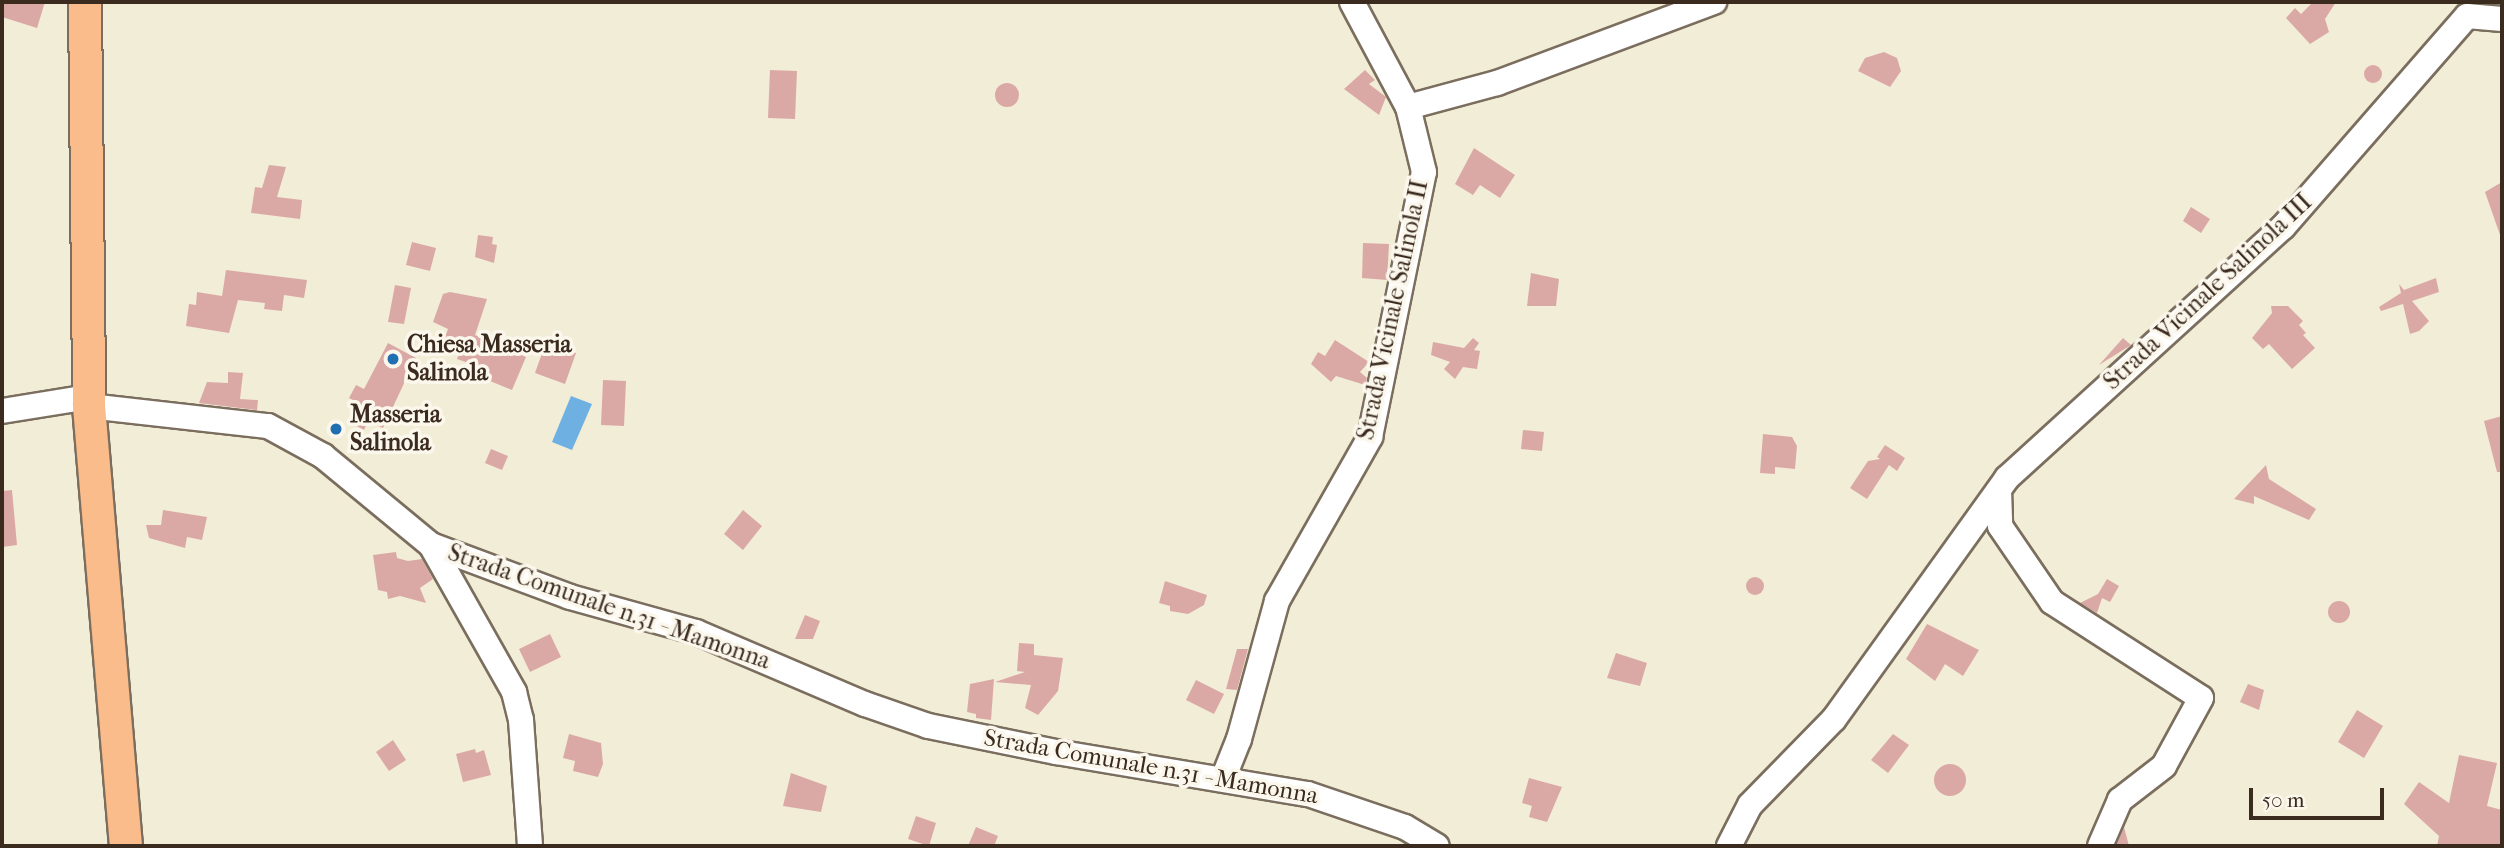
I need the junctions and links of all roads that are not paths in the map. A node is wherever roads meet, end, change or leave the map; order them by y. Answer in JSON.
{"nodes":[{"id":1,"x":85,"y":2,"type":"edge"},
{"id":2,"x":1352,"y":2,"type":"edge"},
{"id":3,"x":1714,"y":2,"type":"edge"},
{"id":4,"x":2502,"y":19,"type":"edge"},
{"id":5,"x":1408,"y":107,"type":"junction"},
{"id":6,"x":88,"y":401,"type":"junction"},
{"id":7,"x":2,"y":411,"type":"edge"},
{"id":8,"x":1999,"y":490,"type":"junction"},
{"id":9,"x":431,"y":545,"type":"junction"},
{"id":10,"x":1223,"y":779,"type":"junction"},
{"id":11,"x":1404,"y":836,"type":"edge"},
{"id":12,"x":126,"y":846,"type":"edge"},
{"id":13,"x":530,"y":846,"type":"edge"},
{"id":14,"x":1437,"y":846,"type":"edge"},
{"id":15,"x":1728,"y":846,"type":"edge"},
{"id":16,"x":2100,"y":846,"type":"edge"}],
"edges":[{"from":1,"to":6,"type":"main road"},
{"from":2,"to":5,"type":"street","name":"Strada Vicinale Salinola II"},
{"from":3,"to":5,"type":"street"},
{"from":4,"to":8,"type":"street","name":"Strada Vicinale Salinola III"},
{"from":5,"to":10,"type":"street","name":"Strada Vicinale Salinola II"},
{"from":6,"to":7,"type":"street","name":"Strada Comunale n.31 - Mamonna"},
{"from":6,"to":9,"type":"street","name":"Strada Comunale n.31 - Mamonna"},
{"from":6,"to":12,"type":"main road"},
{"from":8,"to":15,"type":"street","name":"Strada Vicinale Salinola III"},
{"from":8,"to":16,"type":"street"},
{"from":9,"to":10,"type":"street","name":"Strada Comunale n.31 - Mamonna"},
{"from":9,"to":13,"type":"street"},
{"from":10,"to":11,"type":"street","name":"Strada Comunale n.31 - Mamonna"},
{"from":11,"to":14,"type":"street","name":"Strada Comunale n.31 - Mamonna"}]}
